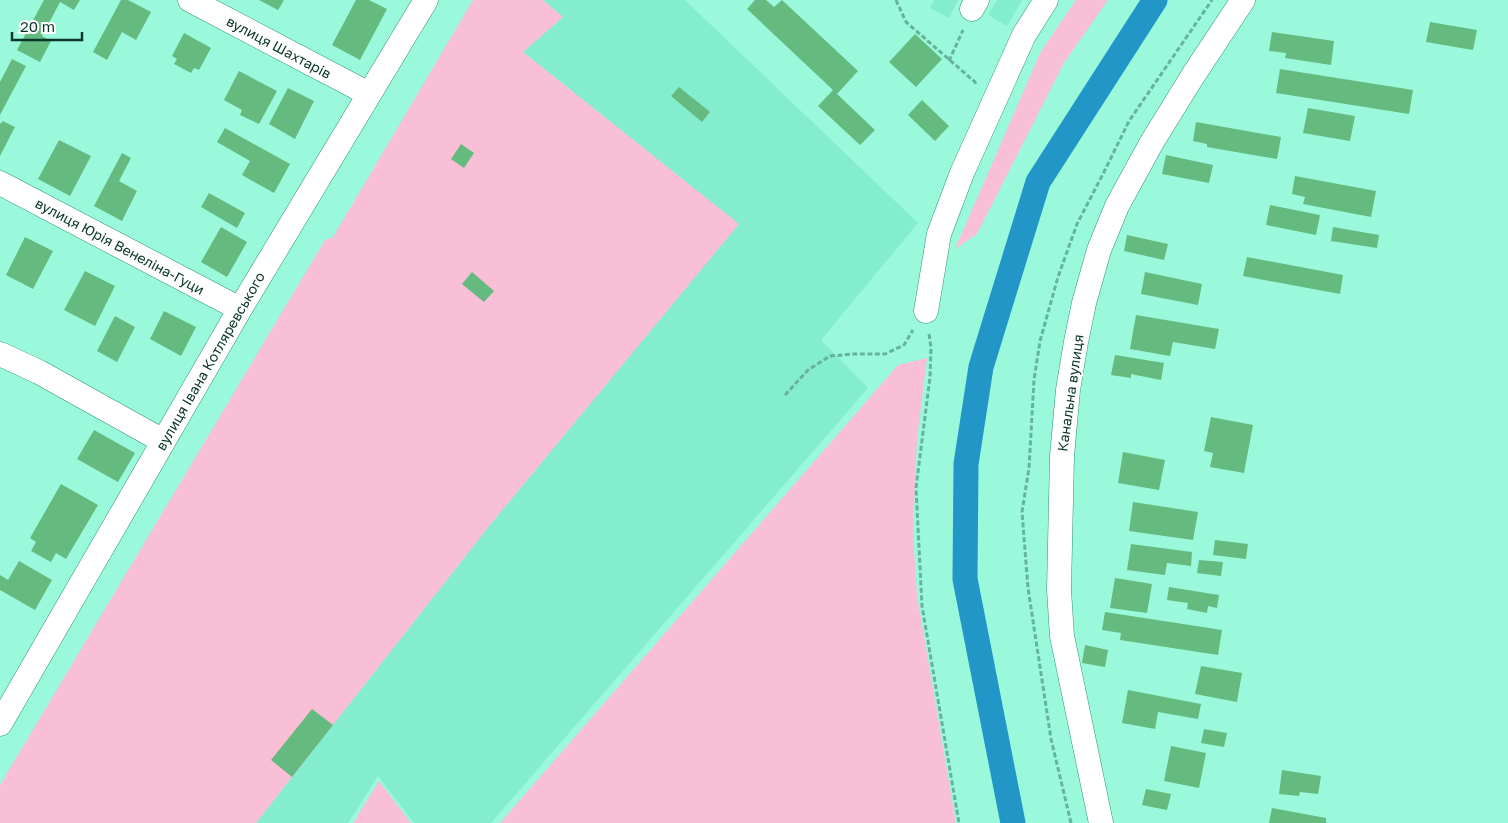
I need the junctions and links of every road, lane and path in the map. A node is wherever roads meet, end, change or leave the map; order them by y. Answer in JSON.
{"nodes":[{"id":1,"x":190,"y":0,"type":"edge"},
{"id":2,"x":426,"y":0,"type":"edge"},
{"id":3,"x":896,"y":0,"type":"edge"},
{"id":4,"x":1046,"y":0,"type":"edge"},
{"id":5,"x":1243,"y":0,"type":"edge"},
{"id":6,"x":975,"y":4,"type":"edge"},
{"id":7,"x":950,"y":60,"type":"junction"},
{"id":8,"x":369,"y":94,"type":"junction"},
{"id":9,"x":990,"y":111,"type":"junction"},
{"id":10,"x":0,"y":183,"type":"edge"},
{"id":11,"x":240,"y":309,"type":"junction"},
{"id":12,"x":926,"y":311,"type":"junction"},
{"id":13,"x":0,"y":354,"type":"edge"},
{"id":14,"x":785,"y":395,"type":"dead end"},
{"id":15,"x":163,"y":442,"type":"junction"},
{"id":16,"x":0,"y":724,"type":"edge"},
{"id":17,"x":959,"y":823,"type":"edge"},
{"id":18,"x":1101,"y":823,"type":"edge"}],
"edges":[{"from":1,"to":8,"type":"street","name":"вулиця Шахтарів"},
{"from":2,"to":8,"type":"street","name":"вулиця Івана Котляревського"},
{"from":3,"to":7,"type":"path"},
{"from":4,"to":9,"type":"street"},
{"from":5,"to":18,"type":"street","name":"Канальна вулиця"},
{"from":6,"to":7,"type":"path"},
{"from":7,"to":9,"type":"path"},
{"from":8,"to":11,"type":"street","name":"вулиця Івана Котляревського"},
{"from":9,"to":12,"type":"street"},
{"from":10,"to":11,"type":"street","name":"вулиця Юрія Венеліна-Гуци"},
{"from":11,"to":15,"type":"street","name":"вулиця Івана Котляревського"},
{"from":12,"to":14,"type":"path"},
{"from":12,"to":17,"type":"path"},
{"from":13,"to":15,"type":"street"},
{"from":15,"to":16,"type":"street","name":"вулиця Івана Котляревського"}]}
